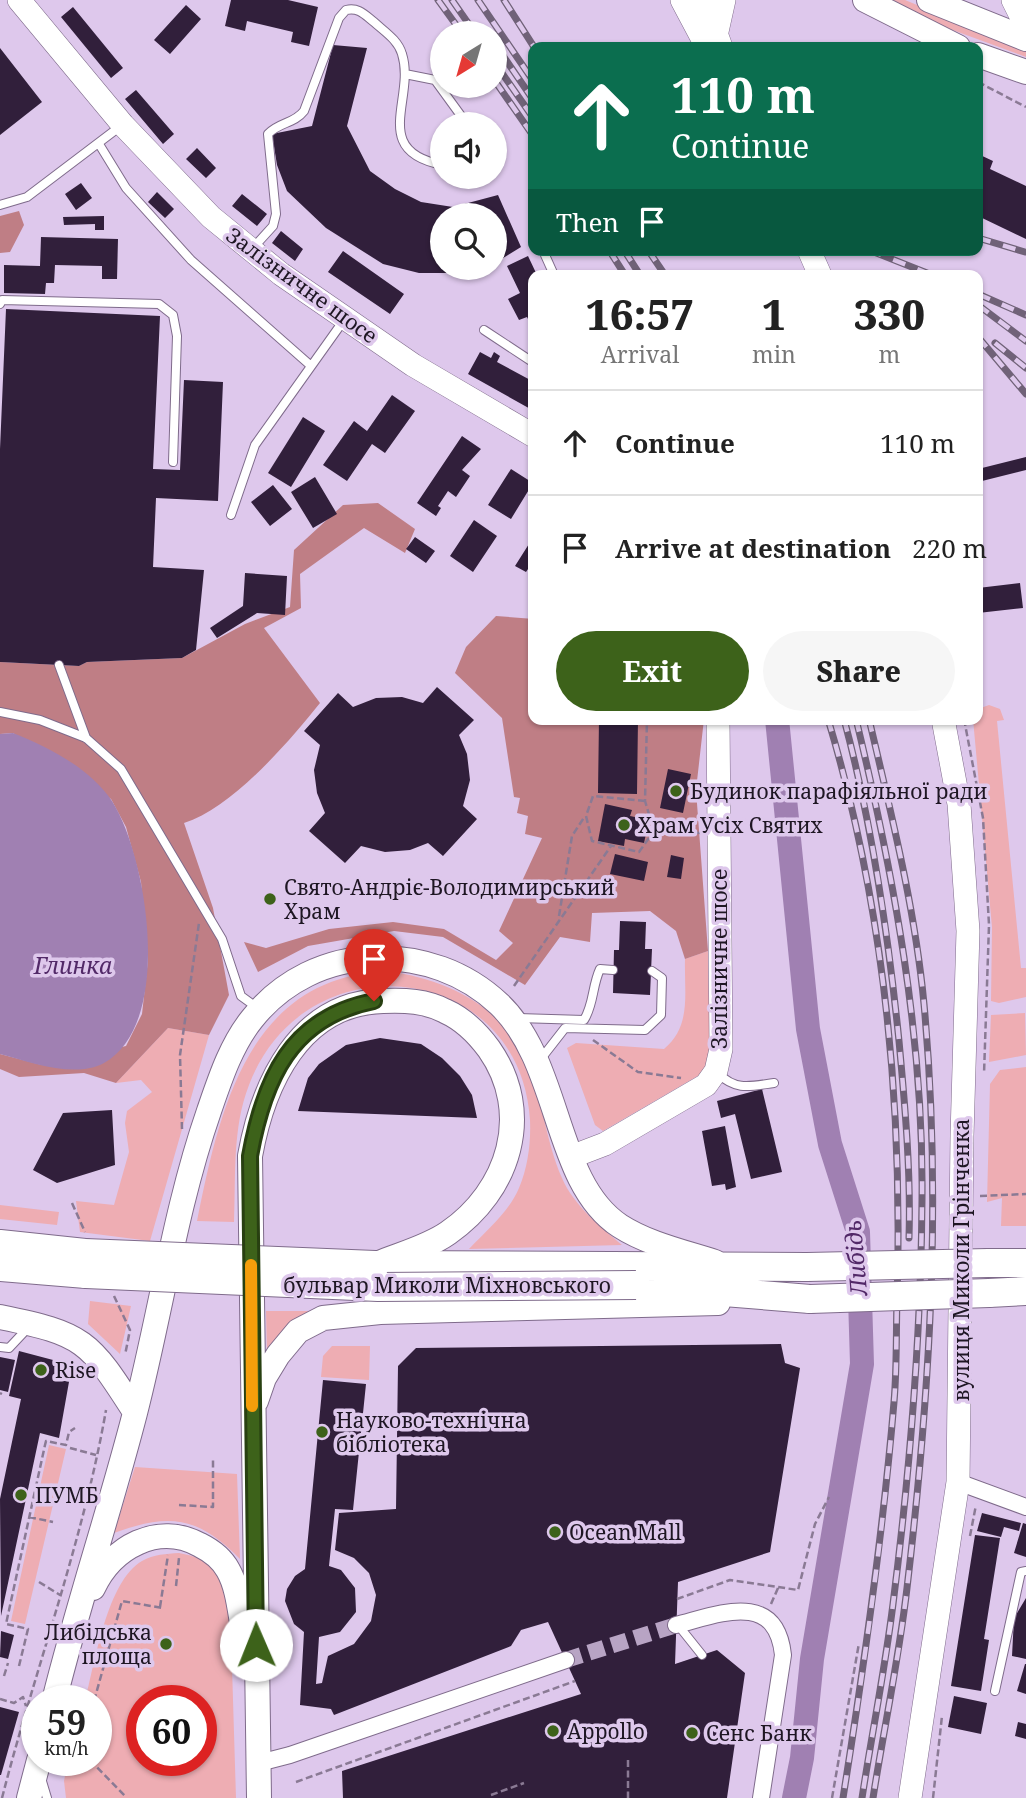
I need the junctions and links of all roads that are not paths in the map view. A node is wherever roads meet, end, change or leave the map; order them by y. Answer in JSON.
{"nodes":[{"id":1,"x":19,"y":0,"type":"edge"},
{"id":2,"x":682,"y":0,"type":"edge"},
{"id":3,"x":704,"y":0,"type":"edge"},
{"id":4,"x":724,"y":0,"type":"edge"},
{"id":5,"x":865,"y":0,"type":"edge"},
{"id":6,"x":929,"y":0,"type":"edge"},
{"id":7,"x":1013,"y":0,"type":"edge"},
{"id":8,"x":1026,"y":26,"type":"edge"},
{"id":9,"x":1026,"y":38,"type":"edge"},
{"id":10,"x":714,"y":42,"type":"edge"},
{"id":11,"x":715,"y":42,"type":"edge"},
{"id":12,"x":715,"y":42,"type":"edge"},
{"id":13,"x":948,"y":42,"type":"edge"},
{"id":14,"x":983,"y":57,"type":"edge"},
{"id":15,"x":1026,"y":72,"type":"edge"},
{"id":16,"x":405,"y":74,"type":"junction"},
{"id":17,"x":458,"y":112,"type":"edge"},
{"id":18,"x":123,"y":125,"type":"junction"},
{"id":19,"x":99,"y":144,"type":"junction"},
{"id":20,"x":430,"y":159,"type":"edge"},
{"id":21,"x":0,"y":205,"type":"edge"},
{"id":22,"x":251,"y":250,"type":"junction"},
{"id":23,"x":0,"y":303,"type":"edge"},
{"id":24,"x":345,"y":319,"type":"junction"},
{"id":25,"x":484,"y":330,"type":"dead end"},
{"id":26,"x":528,"y":359,"type":"edge"},
{"id":27,"x":310,"y":365,"type":"junction"},
{"id":28,"x":528,"y":432,"type":"edge"},
{"id":29,"x":173,"y":462,"type":"dead end"},
{"id":30,"x":231,"y":515,"type":"dead end"},
{"id":31,"x":59,"y":665,"type":"dead end"},
{"id":32,"x":0,"y":712,"type":"edge"},
{"id":33,"x":718,"y":725,"type":"edge"},
{"id":34,"x":944,"y":725,"type":"edge"},
{"id":35,"x":86,"y":738,"type":"junction"},
{"id":36,"x":614,"y":970,"type":"dead end"},
{"id":37,"x":652,"y":971,"type":"dead end"},
{"id":38,"x":260,"y":1009,"type":"junction"},
{"id":39,"x":513,"y":1018,"type":"junction"},
{"id":40,"x":538,"y":1063,"type":"junction"},
{"id":41,"x":716,"y":1071,"type":"junction"},
{"id":42,"x":774,"y":1083,"type":"dead end"},
{"id":43,"x":571,"y":1157,"type":"junction"},
{"id":44,"x":0,"y":1244,"type":"edge"},
{"id":45,"x":1024,"y":1263,"type":"edge"},
{"id":46,"x":85,"y":1264,"type":"junction"},
{"id":47,"x":375,"y":1265,"type":"junction"},
{"id":48,"x":727,"y":1266,"type":"junction"},
{"id":49,"x":0,"y":1267,"type":"edge"},
{"id":50,"x":634,"y":1275,"type":"junction"},
{"id":51,"x":1026,"y":1291,"type":"edge"},
{"id":52,"x":760,"y":1296,"type":"junction"},
{"id":53,"x":0,"y":1317,"type":"edge"},
{"id":54,"x":27,"y":1322,"type":"junction"},
{"id":55,"x":0,"y":1347,"type":"edge"},
{"id":56,"x":135,"y":1412,"type":"junction"},
{"id":57,"x":252,"y":1414,"type":"junction"},
{"id":58,"x":958,"y":1482,"type":"junction"},
{"id":59,"x":1026,"y":1507,"type":"edge"},
{"id":60,"x":1026,"y":1571,"type":"edge"},
{"id":61,"x":677,"y":1625,"type":"joint"},
{"id":62,"x":71,"y":1640,"type":"junction"},
{"id":63,"x":702,"y":1655,"type":"dead end"},
{"id":64,"x":566,"y":1660,"type":"tunnel mouth"},
{"id":65,"x":58,"y":1685,"type":"edge"},
{"id":66,"x":995,"y":1691,"type":"dead end"},
{"id":67,"x":257,"y":1699,"type":"junction"},
{"id":68,"x":259,"y":1763,"type":"junction"},
{"id":69,"x":35,"y":1776,"type":"edge"},
{"id":70,"x":41,"y":1776,"type":"edge"},
{"id":71,"x":759,"y":1795,"type":"edge"},
{"id":72,"x":258,"y":1796,"type":"edge"},
{"id":73,"x":29,"y":1798,"type":"edge"},
{"id":74,"x":47,"y":1798,"type":"edge"},
{"id":75,"x":910,"y":1798,"type":"edge"}],
"edges":[{"from":1,"to":18,"type":"main road","name":"Залізничне шосе"},
{"from":2,"to":10,"type":"main road"},
{"from":3,"to":11,"type":"main road"},
{"from":4,"to":12,"type":"main road"},
{"from":5,"to":13,"type":"main road"},
{"from":6,"to":9,"type":"main road"},
{"from":7,"to":8,"type":"main road"},
{"from":14,"to":15,"type":"main road"},
{"from":16,"to":17,"type":"lane"},
{"from":16,"to":20,"type":"lane"},
{"from":16,"to":22,"type":"lane"},
{"from":18,"to":19,"type":"lane"},
{"from":18,"to":22,"type":"main road","name":"Залізничне шосе"},
{"from":19,"to":21,"type":"lane"},
{"from":19,"to":27,"type":"lane"},
{"from":22,"to":24,"type":"main road","name":"Залізничне шосе"},
{"from":23,"to":29,"type":"lane"},
{"from":24,"to":27,"type":"lane"},
{"from":24,"to":28,"type":"main road","name":"Залізничне шосе"},
{"from":25,"to":26,"type":"lane"},
{"from":27,"to":30,"type":"lane"},
{"from":31,"to":35,"type":"lane"},
{"from":32,"to":35,"type":"lane"},
{"from":33,"to":41,"type":"main road","name":"Залізничне шосе"},
{"from":34,"to":58,"type":"main road","name":"вулиця Миколи Грінченка"},
{"from":35,"to":38,"type":"lane"},
{"from":36,"to":39,"type":"lane"},
{"from":37,"to":40,"type":"lane"},
{"from":38,"to":39,"type":"main road"},
{"from":38,"to":56,"type":"main road"},
{"from":39,"to":40,"type":"main road"},
{"from":40,"to":43,"type":"main road"},
{"from":41,"to":42,"type":"lane"},
{"from":41,"to":43,"type":"main road","name":"Залізничне шосе"},
{"from":43,"to":48,"type":"main road"},
{"from":44,"to":46,"type":"highway","name":"бульвар Миколи Міхновського"},
{"from":45,"to":48,"type":"highway","name":"бульвар Миколи Міхновського","bridge":true},
{"from":46,"to":47,"type":"highway","name":"бульвар Миколи Міхновського","bridge":true},
{"from":46,"to":49,"type":"highway","name":"бульвар Миколи Міхновського"},
{"from":46,"to":50,"type":"highway","name":"бульвар Миколи Міхновського","bridge":true},
{"from":47,"to":50,"type":"highway","name":"бульвар Миколи Міхновського"},
{"from":47,"to":57,"type":"main road"},
{"from":48,"to":50,"type":"highway","name":"бульвар Миколи Міхновського"},
{"from":50,"to":52,"type":"highway","name":"бульвар Миколи Міхновського"},
{"from":51,"to":52,"type":"highway","name":"бульвар Миколи Міхновського","bridge":true},
{"from":52,"to":57,"type":"main road"},
{"from":53,"to":54,"type":"main road"},
{"from":54,"to":55,"type":"lane"},
{"from":54,"to":56,"type":"main road"},
{"from":56,"to":62,"type":"main road"},
{"from":57,"to":67,"type":"main road"},
{"from":58,"to":59,"type":"street"},
{"from":58,"to":75,"type":"main road","name":"вулиця Миколи Грінченка"},
{"from":60,"to":66,"type":"lane"},
{"from":61,"to":63,"type":"lane"},
{"from":61,"to":71,"type":"street"},
{"from":62,"to":65,"type":"main road"},
{"from":62,"to":67,"type":"main road"},
{"from":64,"to":68,"type":"street"},
{"from":67,"to":68,"type":"main road"},
{"from":68,"to":72,"type":"main road"},
{"from":69,"to":73,"type":"main road"},
{"from":70,"to":74,"type":"lane"}]}
